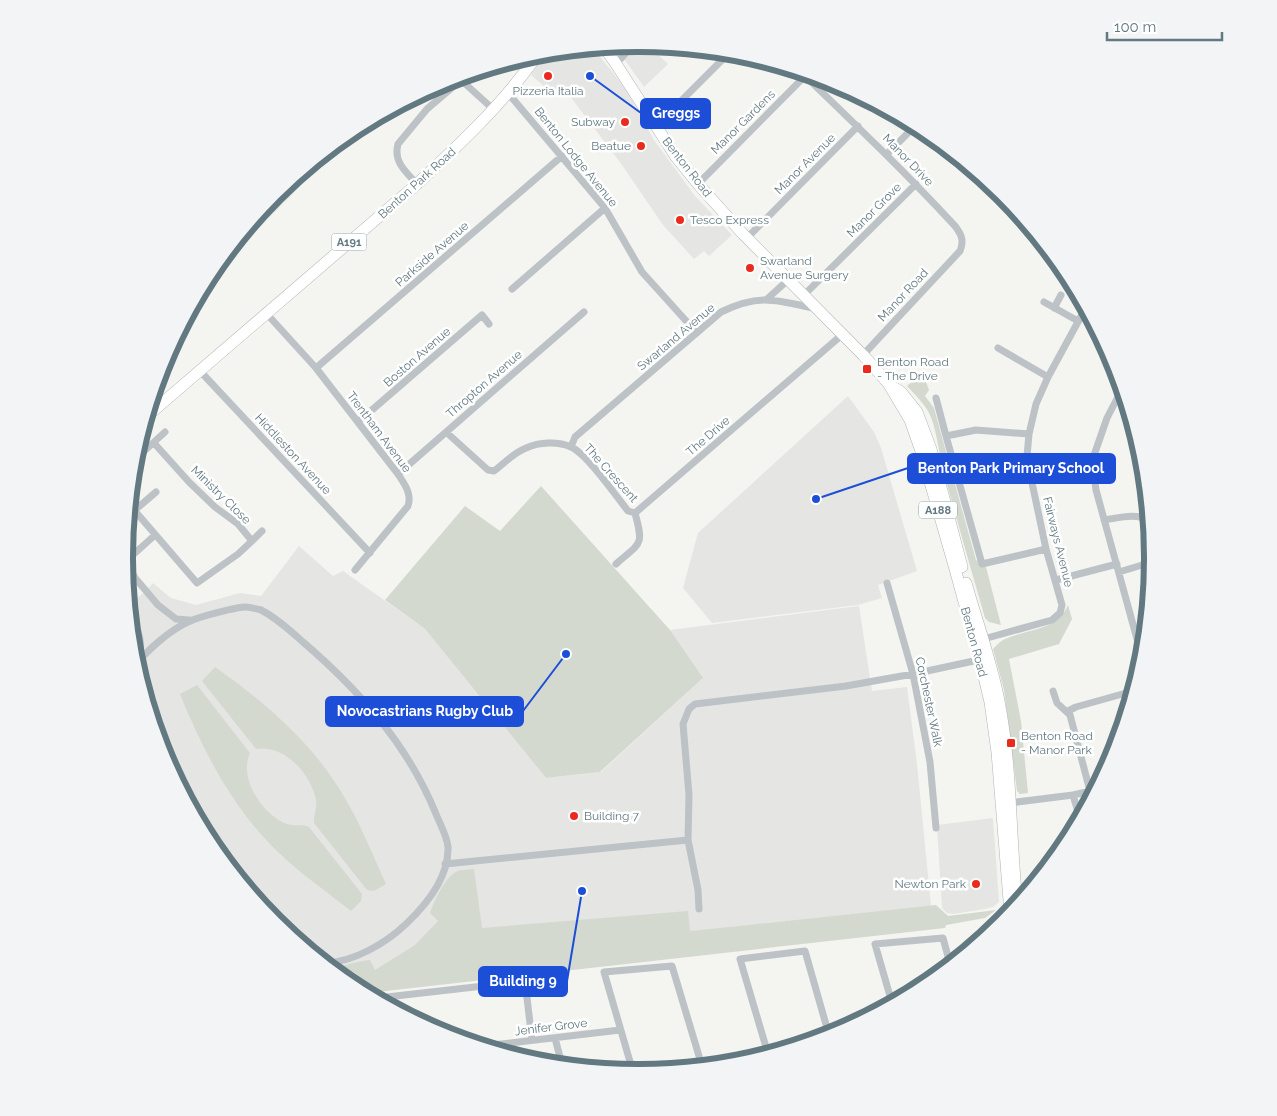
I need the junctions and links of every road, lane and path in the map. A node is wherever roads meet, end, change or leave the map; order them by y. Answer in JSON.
{"nodes":[{"id":1,"x":626,"y":53,"type":"edge"},
{"id":2,"x":609,"y":54,"type":"edge"},
{"id":3,"x":721,"y":60,"type":"edge"},
{"id":4,"x":616,"y":64,"type":"junction"},
{"id":5,"x":530,"y":65,"type":"edge"},
{"id":6,"x":799,"y":78,"type":"edge"},
{"id":7,"x":466,"y":83,"type":"edge"},
{"id":8,"x":813,"y":84,"type":"edge"},
{"id":9,"x":448,"y":90,"type":"edge"},
{"id":10,"x":508,"y":93,"type":"junction"},
{"id":11,"x":680,"y":102,"type":"dead end"},
{"id":12,"x":493,"y":109,"type":"junction"},
{"id":13,"x":858,"y":126,"type":"junction"},
{"id":14,"x":909,"y":132,"type":"edge"},
{"id":15,"x":887,"y":154,"type":"junction"},
{"id":16,"x":562,"y":156,"type":"junction"},
{"id":17,"x":417,"y":184,"type":"junction"},
{"id":18,"x":698,"y":184,"type":"junction"},
{"id":19,"x":916,"y":184,"type":"junction"},
{"id":20,"x":605,"y":208,"type":"junction"},
{"id":21,"x":747,"y":238,"type":"junction"},
{"id":22,"x":960,"y":251,"type":"joint"},
{"id":23,"x":788,"y":280,"type":"junction"},
{"id":24,"x":512,"y":289,"type":"dead end"},
{"id":25,"x":804,"y":295,"type":"junction"},
{"id":26,"x":1061,"y":295,"type":"dead end"},
{"id":27,"x":767,"y":299,"type":"junction"},
{"id":28,"x":1044,"y":302,"type":"dead end"},
{"id":29,"x":1054,"y":308,"type":"junction"},
{"id":30,"x":819,"y":310,"type":"junction"},
{"id":31,"x":584,"y":312,"type":"dead end"},
{"id":32,"x":266,"y":313,"type":"junction"},
{"id":33,"x":1082,"y":315,"type":"edge"},
{"id":34,"x":1078,"y":321,"type":"junction"},
{"id":35,"x":489,"y":324,"type":"dead end"},
{"id":36,"x":697,"y":333,"type":"junction"},
{"id":37,"x":843,"y":334,"type":"junction"},
{"id":38,"x":998,"y":348,"type":"dead end"},
{"id":39,"x":863,"y":355,"type":"junction"},
{"id":40,"x":316,"y":368,"type":"junction"},
{"id":41,"x":200,"y":371,"type":"junction"},
{"id":42,"x":1048,"y":377,"type":"junction"},
{"id":43,"x":936,"y":398,"type":"dead end"},
{"id":44,"x":1118,"y":398,"type":"edge"},
{"id":45,"x":156,"y":409,"type":"edge"},
{"id":46,"x":358,"y":422,"type":"junction"},
{"id":47,"x":165,"y":432,"type":"dead end"},
{"id":48,"x":446,"y":432,"type":"junction"},
{"id":49,"x":1029,"y":434,"type":"junction"},
{"id":50,"x":946,"y":436,"type":"junction"},
{"id":51,"x":154,"y":443,"type":"junction"},
{"id":52,"x":571,"y":447,"type":"junction"},
{"id":53,"x":145,"y":451,"type":"edge"},
{"id":54,"x":398,"y":474,"type":"junction"},
{"id":55,"x":156,"y":492,"type":"dead end"},
{"id":56,"x":135,"y":510,"type":"edge"},
{"id":57,"x":135,"y":512,"type":"edge"},
{"id":58,"x":635,"y":512,"type":"junction"},
{"id":59,"x":1142,"y":518,"type":"edge"},
{"id":60,"x":1104,"y":520,"type":"junction"},
{"id":61,"x":262,"y":531,"type":"dead end"},
{"id":62,"x":155,"y":535,"type":"junction"},
{"id":63,"x":252,"y":541,"type":"junction"},
{"id":64,"x":1046,"y":549,"type":"junction"},
{"id":65,"x":370,"y":553,"type":"junction"},
{"id":66,"x":133,"y":555,"type":"edge"},
{"id":67,"x":616,"y":564,"type":"dead end"},
{"id":68,"x":1117,"y":564,"type":"junction"},
{"id":69,"x":1144,"y":564,"type":"edge"},
{"id":70,"x":355,"y":570,"type":"dead end"},
{"id":71,"x":1119,"y":572,"type":"junction"},
{"id":72,"x":134,"y":576,"type":"edge"},
{"id":73,"x":1056,"y":580,"type":"junction"},
{"id":74,"x":887,"y":583,"type":"dead end"},
{"id":75,"x":190,"y":620,"type":"junction"},
{"id":76,"x":1137,"y":639,"type":"dead end"},
{"id":77,"x":979,"y":640,"type":"junction"},
{"id":78,"x":143,"y":658,"type":"edge"},
{"id":79,"x":984,"y":659,"type":"junction"},
{"id":80,"x":912,"y":674,"type":"junction"},
{"id":81,"x":1053,"y":691,"type":"dead end"},
{"id":82,"x":1126,"y":693,"type":"edge"},
{"id":83,"x":1068,"y":711,"type":"junction"},
{"id":84,"x":1090,"y":785,"type":"edge"},
{"id":85,"x":1087,"y":792,"type":"edge"},
{"id":86,"x":1073,"y":794,"type":"junction"},
{"id":87,"x":1005,"y":803,"type":"junction"},
{"id":88,"x":1077,"y":809,"type":"edge"},
{"id":89,"x":936,"y":828,"type":"dead end"},
{"id":90,"x":688,"y":840,"type":"junction"},
{"id":91,"x":445,"y":864,"type":"junction"},
{"id":92,"x":1017,"y":893,"type":"edge"},
{"id":93,"x":1009,"y":901,"type":"edge"},
{"id":94,"x":699,"y":909,"type":"dead end"},
{"id":95,"x":948,"y":957,"type":"edge"},
{"id":96,"x":334,"y":961,"type":"edge"},
{"id":97,"x":553,"y":978,"type":"dead end"},
{"id":98,"x":526,"y":981,"type":"junction"},
{"id":99,"x":890,"y":996,"type":"edge"},
{"id":100,"x":388,"y":997,"type":"edge"},
{"id":101,"x":827,"y":1027,"type":"edge"},
{"id":102,"x":620,"y":1030,"type":"junction"},
{"id":103,"x":555,"y":1038,"type":"junction"},
{"id":104,"x":532,"y":1040,"type":"junction"},
{"id":105,"x":501,"y":1044,"type":"edge"},
{"id":106,"x":766,"y":1047,"type":"edge"},
{"id":107,"x":560,"y":1057,"type":"edge"},
{"id":108,"x":700,"y":1059,"type":"edge"},
{"id":109,"x":630,"y":1064,"type":"edge"}],
"edges":[{"from":1,"to":4,"type":"street"},
{"from":2,"to":4,"type":"main road","name":"Benton Road","number":"A188"},
{"from":3,"to":11,"type":"street"},
{"from":4,"to":18,"type":"main road","name":"Benton Road","number":"A188"},
{"from":5,"to":10,"type":"main road","name":"Benton Park Road","number":"A191"},
{"from":6,"to":18,"type":"street","name":"Manor Gardens"},
{"from":7,"to":12,"type":"street"},
{"from":8,"to":13,"type":"street","name":"Manor Drive"},
{"from":9,"to":17,"type":"street"},
{"from":10,"to":12,"type":"main road","name":"Benton Park Road","number":"A191"},
{"from":10,"to":16,"type":"street","name":"Benton Lodge Avenue"},
{"from":12,"to":17,"type":"main road","name":"Benton Park Road","number":"A191"},
{"from":13,"to":15,"type":"street","name":"Manor Drive"},
{"from":13,"to":21,"type":"street","name":"Manor Avenue"},
{"from":14,"to":15,"type":"street"},
{"from":15,"to":19,"type":"street","name":"Manor Drive"},
{"from":16,"to":20,"type":"street","name":"Benton Lodge Avenue"},
{"from":16,"to":40,"type":"street","name":"Parkside Avenue"},
{"from":17,"to":32,"type":"main road","name":"Benton Park Road","number":"A191"},
{"from":18,"to":21,"type":"main road","name":"Benton Road","number":"A188"},
{"from":19,"to":22,"type":"street","name":"Manor Drive"},
{"from":19,"to":25,"type":"street","name":"Manor Grove"},
{"from":20,"to":24,"type":"street"},
{"from":20,"to":36,"type":"street","name":"Benton Lodge Avenue"},
{"from":21,"to":23,"type":"main road","name":"Benton Road","number":"A188"},
{"from":22,"to":39,"type":"street","name":"Manor Road"},
{"from":23,"to":25,"type":"main road","name":"Benton Road","number":"A188"},
{"from":23,"to":27,"type":"street"},
{"from":25,"to":30,"type":"main road","name":"Benton Road","number":"A188"},
{"from":26,"to":29,"type":"street"},
{"from":27,"to":30,"type":"street","name":"Swarland Avenue"},
{"from":27,"to":36,"type":"street","name":"Swarland Avenue"},
{"from":28,"to":29,"type":"street"},
{"from":29,"to":34,"type":"street"},
{"from":30,"to":37,"type":"main road","name":"Benton Road","number":"A188"},
{"from":31,"to":48,"type":"street","name":"Thropton Avenue"},
{"from":32,"to":40,"type":"street","name":"Trentham Avenue"},
{"from":32,"to":41,"type":"main road","name":"Benton Park Road","number":"A191"},
{"from":33,"to":34,"type":"street","name":"Fairways Avenue"},
{"from":34,"to":42,"type":"street","name":"Fairways Avenue"},
{"from":35,"to":46,"type":"street","name":"Boston Avenue"},
{"from":36,"to":52,"type":"street","name":"Swarland Avenue"},
{"from":37,"to":39,"type":"main road","name":"Benton Road","number":"A188"},
{"from":37,"to":58,"type":"street","name":"The Drive"},
{"from":38,"to":42,"type":"street"},
{"from":39,"to":77,"type":"main road","name":"Benton Road","number":"A188"},
{"from":40,"to":46,"type":"street","name":"Trentham Avenue"},
{"from":41,"to":45,"type":"main road","name":"Benton Park Road","number":"A191"},
{"from":41,"to":65,"type":"street","name":"Hiddleston Avenue"},
{"from":42,"to":49,"type":"street","name":"Fairways Avenue"},
{"from":43,"to":50,"type":"street"},
{"from":44,"to":60,"type":"street"},
{"from":46,"to":54,"type":"street","name":"Trentham Avenue"},
{"from":47,"to":51,"type":"street"},
{"from":48,"to":52,"type":"street","name":"The Crescent"},
{"from":48,"to":54,"type":"street","name":"Thropton Avenue"},
{"from":49,"to":50,"type":"street"},
{"from":49,"to":64,"type":"street","name":"Fairways Avenue"},
{"from":50,"to":64,"type":"street"},
{"from":51,"to":53,"type":"street"},
{"from":51,"to":63,"type":"street","name":"Ministry Close"},
{"from":52,"to":58,"type":"street","name":"The Crescent"},
{"from":54,"to":65,"type":"street","name":"Trentham Avenue"},
{"from":55,"to":56,"type":"street"},
{"from":57,"to":62,"type":"street","name":"Ministry Close"},
{"from":58,"to":67,"type":"street"},
{"from":59,"to":60,"type":"street"},
{"from":60,"to":68,"type":"street"},
{"from":61,"to":63,"type":"street","name":"Ministry Close"},
{"from":62,"to":63,"type":"street","name":"Ministry Close"},
{"from":62,"to":66,"type":"street"},
{"from":64,"to":73,"type":"street","name":"Fairways Avenue"},
{"from":65,"to":70,"type":"street","name":"Trentham Avenue"},
{"from":68,"to":71,"type":"street"},
{"from":68,"to":73,"type":"street"},
{"from":69,"to":71,"type":"street"},
{"from":71,"to":76,"type":"street"},
{"from":72,"to":75,"type":"street"},
{"from":73,"to":77,"type":"street","name":"Fairways Avenue"},
{"from":74,"to":80,"type":"street","name":"Corchester Walk"},
{"from":75,"to":78,"type":"street"},
{"from":75,"to":91,"type":"street"},
{"from":77,"to":79,"type":"main road","name":"Benton Road","number":"A188"},
{"from":79,"to":80,"type":"street"},
{"from":79,"to":87,"type":"main road","name":"Benton Road","number":"A188"},
{"from":80,"to":89,"type":"street","name":"Corchester Walk"},
{"from":80,"to":90,"type":"street"},
{"from":81,"to":83,"type":"street"},
{"from":82,"to":83,"type":"street"},
{"from":83,"to":84,"type":"street"},
{"from":85,"to":86,"type":"street"},
{"from":86,"to":87,"type":"street"},
{"from":86,"to":88,"type":"street"},
{"from":87,"to":92,"type":"main road","name":"Benton Road","number":"A188"},
{"from":87,"to":93,"type":"main road","name":"Benton Road","number":"A188"},
{"from":90,"to":91,"type":"street"},
{"from":90,"to":94,"type":"street"},
{"from":91,"to":96,"type":"street"},
{"from":95,"to":99,"type":"street"},
{"from":97,"to":98,"type":"street"},
{"from":98,"to":100,"type":"street"},
{"from":98,"to":104,"type":"street"},
{"from":101,"to":106,"type":"street"},
{"from":102,"to":103,"type":"street","name":"Jenifer Grove"},
{"from":102,"to":108,"type":"street"},
{"from":102,"to":109,"type":"street"},
{"from":103,"to":104,"type":"street","name":"Jenifer Grove"},
{"from":103,"to":107,"type":"street"},
{"from":104,"to":105,"type":"street","name":"Jenifer Grove"}]}
